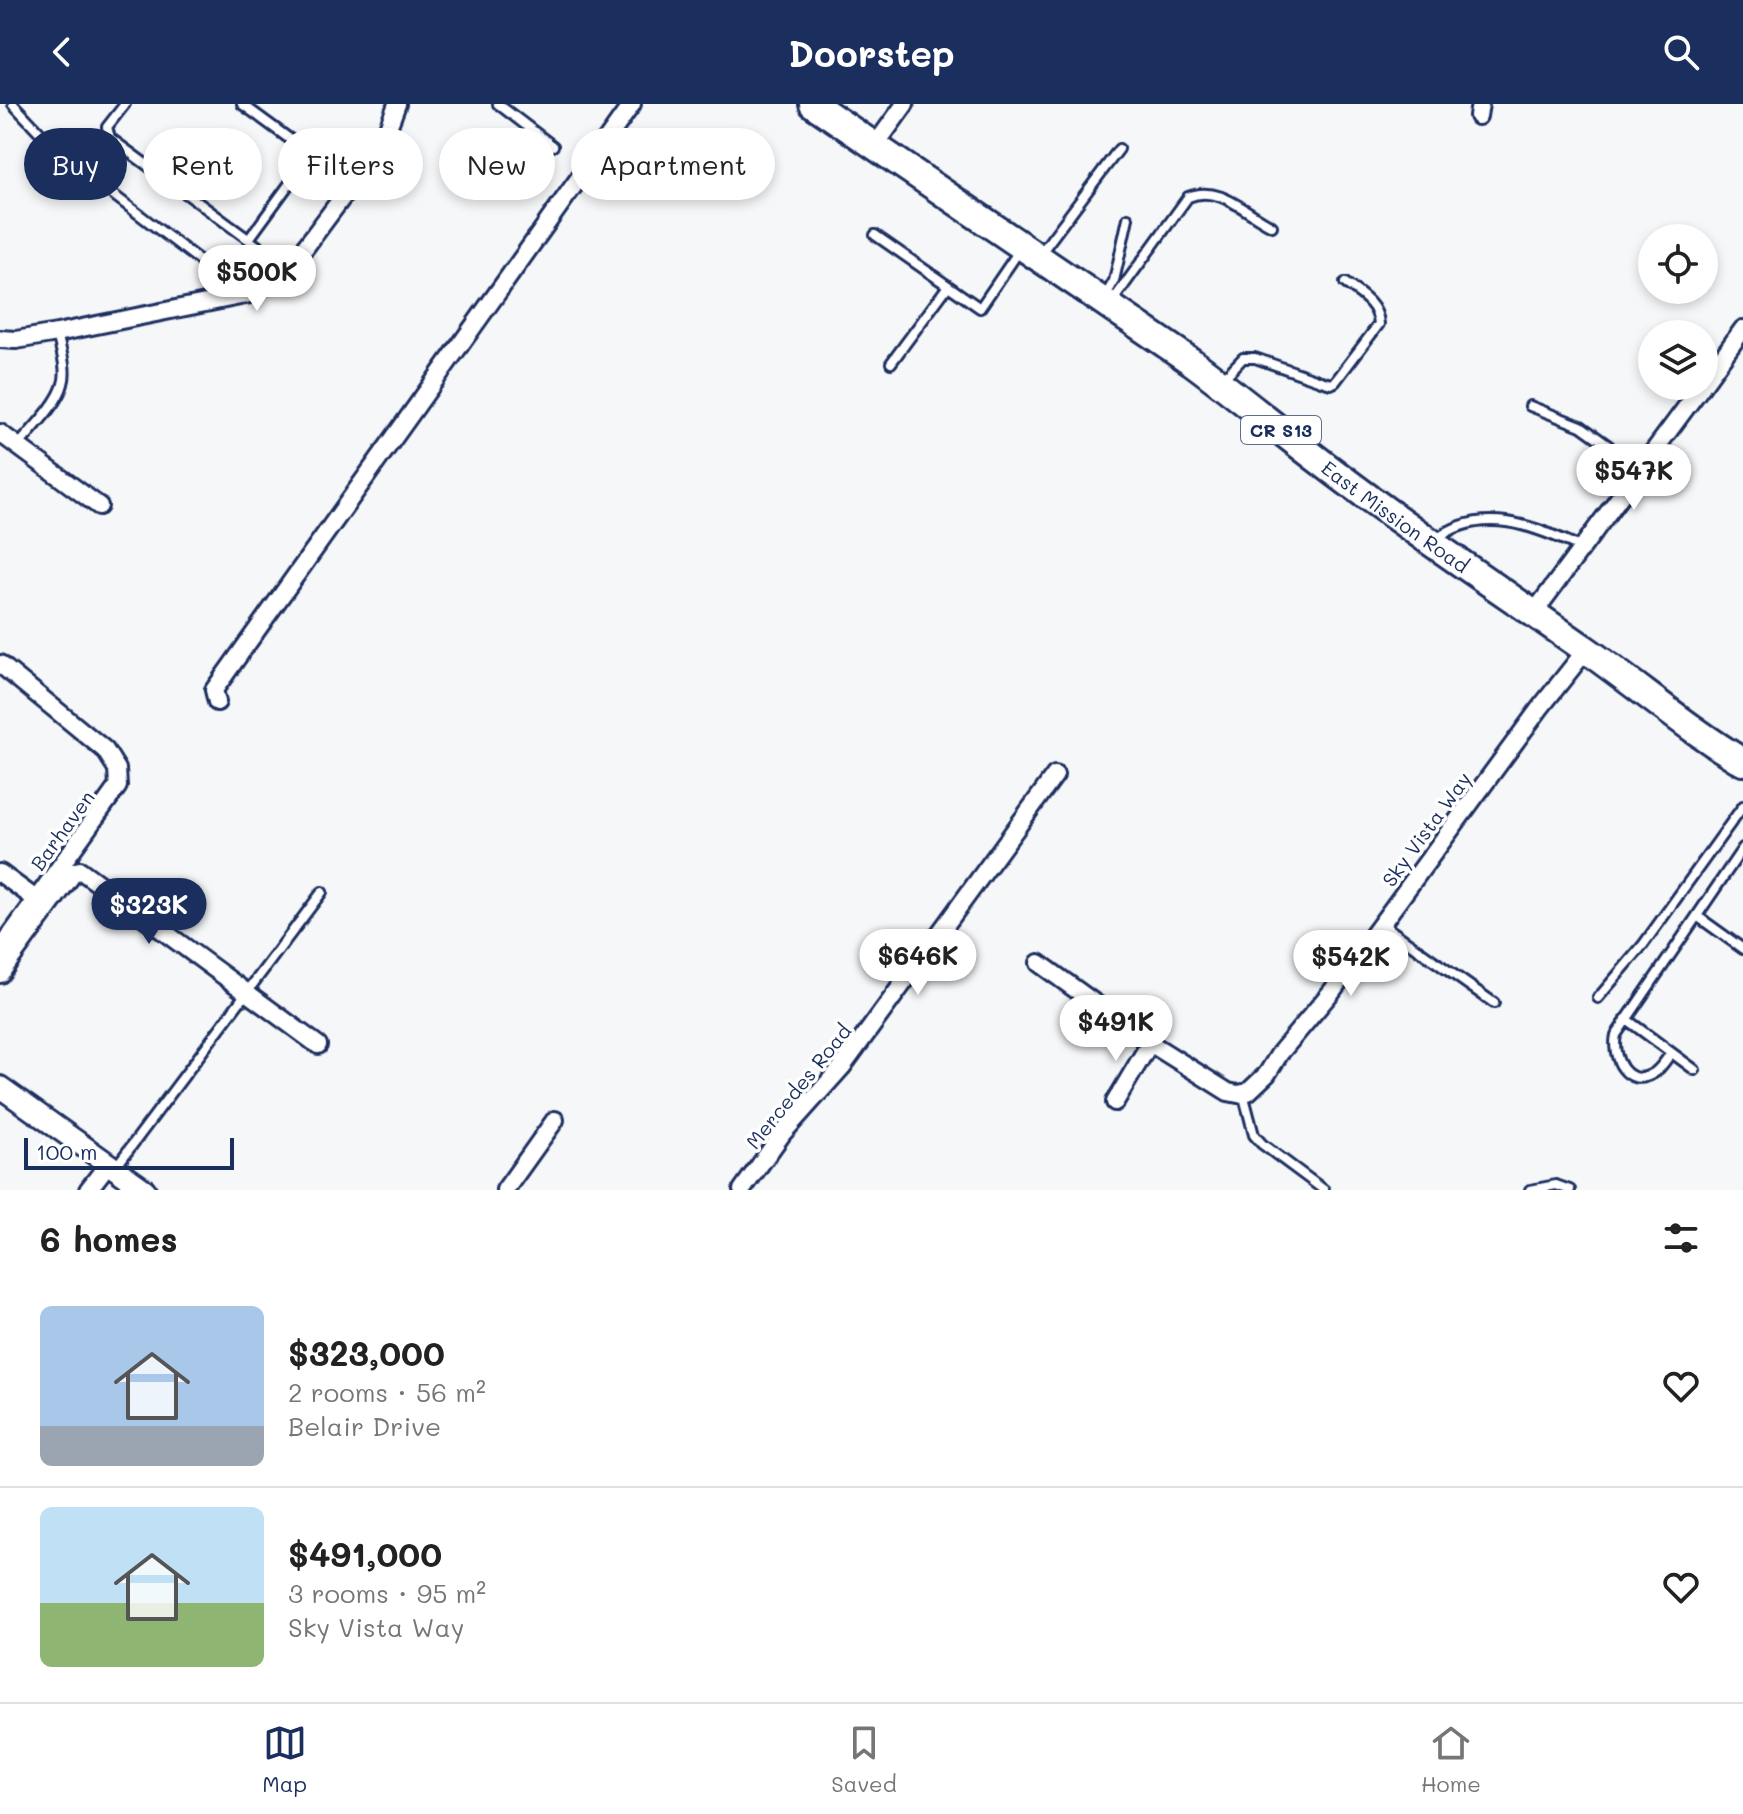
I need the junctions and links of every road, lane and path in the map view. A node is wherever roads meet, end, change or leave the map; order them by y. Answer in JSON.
{"nodes":[{"id":1,"x":13,"y":104,"type":"edge"},
{"id":2,"x":125,"y":104,"type":"edge"},
{"id":3,"x":242,"y":104,"type":"edge"},
{"id":4,"x":397,"y":104,"type":"edge"},
{"id":5,"x":498,"y":104,"type":"edge"},
{"id":6,"x":632,"y":104,"type":"edge"},
{"id":7,"x":813,"y":104,"type":"edge"},
{"id":8,"x":905,"y":104,"type":"edge"},
{"id":9,"x":388,"y":128,"type":"edge"},
{"id":10,"x":529,"y":128,"type":"edge"},
{"id":11,"x":278,"y":130,"type":"edge"},
{"id":12,"x":874,"y":147,"type":"junction"},
{"id":13,"x":1119,"y":149,"type":"dead end"},
{"id":14,"x":278,"y":199,"type":"edge"},
{"id":15,"x":340,"y":200,"type":"edge"},
{"id":16,"x":1128,"y":218,"type":"dead end"},
{"id":17,"x":1272,"y":226,"type":"dead end"},
{"id":18,"x":875,"y":235,"type":"dead end"},
{"id":19,"x":249,"y":239,"type":"junction"},
{"id":20,"x":1030,"y":252,"type":"junction"},
{"id":21,"x":289,"y":269,"type":"junction"},
{"id":22,"x":1345,"y":283,"type":"dead end"},
{"id":23,"x":948,"y":286,"type":"junction"},
{"id":24,"x":227,"y":298,"type":"junction"},
{"id":25,"x":1106,"y":304,"type":"junction"},
{"id":26,"x":1743,"y":329,"type":"edge"},
{"id":27,"x":57,"y":333,"type":"junction"},
{"id":28,"x":0,"y":339,"type":"edge"},
{"id":29,"x":891,"y":363,"type":"dead end"},
{"id":30,"x":1718,"y":365,"type":"edge"},
{"id":31,"x":1220,"y":383,"type":"junction"},
{"id":32,"x":1692,"y":400,"type":"edge"},
{"id":33,"x":1530,"y":406,"type":"dead end"},
{"id":34,"x":0,"y":433,"type":"edge"},
{"id":35,"x":18,"y":446,"type":"junction"},
{"id":36,"x":1630,"y":483,"type":"junction"},
{"id":37,"x":99,"y":506,"type":"dead end"},
{"id":38,"x":1431,"y":543,"type":"junction"},
{"id":39,"x":1582,"y":548,"type":"junction"},
{"id":40,"x":1533,"y":614,"type":"junction"},
{"id":41,"x":1586,"y":650,"type":"junction"},
{"id":42,"x":0,"y":664,"type":"edge"},
{"id":43,"x":217,"y":702,"type":"dead end"},
{"id":44,"x":1743,"y":762,"type":"edge"},
{"id":45,"x":1055,"y":775,"type":"dead end"},
{"id":46,"x":1743,"y":806,"type":"edge"},
{"id":47,"x":1743,"y":848,"type":"edge"},
{"id":48,"x":0,"y":873,"type":"edge"},
{"id":49,"x":322,"y":892,"type":"dead end"},
{"id":50,"x":37,"y":900,"type":"junction"},
{"id":51,"x":1697,"y":916,"type":"junction"},
{"id":52,"x":1381,"y":924,"type":"junction"},
{"id":53,"x":1743,"y":949,"type":"edge"},
{"id":54,"x":0,"y":950,"type":"edge"},
{"id":55,"x":1039,"y":963,"type":"dead end"},
{"id":56,"x":0,"y":974,"type":"edge"},
{"id":57,"x":245,"y":992,"type":"junction"},
{"id":58,"x":1598,"y":998,"type":"dead end"},
{"id":59,"x":1494,"y":1003,"type":"dead end"},
{"id":60,"x":1626,"y":1019,"type":"junction"},
{"id":61,"x":1150,"y":1043,"type":"junction"},
{"id":62,"x":318,"y":1045,"type":"dead end"},
{"id":63,"x":1671,"y":1053,"type":"junction"},
{"id":64,"x":1695,"y":1070,"type":"dead end"},
{"id":65,"x":0,"y":1087,"type":"edge"},
{"id":66,"x":1243,"y":1093,"type":"junction"},
{"id":67,"x":1115,"y":1102,"type":"dead end"},
{"id":68,"x":555,"y":1120,"type":"dead end"},
{"id":69,"x":111,"y":1167,"type":"junction"},
{"id":70,"x":88,"y":1190,"type":"edge"},
{"id":71,"x":145,"y":1190,"type":"edge"},
{"id":72,"x":505,"y":1190,"type":"edge"},
{"id":73,"x":742,"y":1190,"type":"edge"},
{"id":74,"x":1324,"y":1190,"type":"edge"},
{"id":75,"x":1530,"y":1190,"type":"edge"},
{"id":76,"x":1570,"y":1190,"type":"edge"}],
"edges":[{"from":1,"to":24,"type":"lane"},
{"from":2,"to":19,"type":"lane"},
{"from":3,"to":11,"type":"lane"},
{"from":4,"to":9,"type":"street"},
{"from":5,"to":10,"type":"lane"},
{"from":6,"to":43,"type":"street"},
{"from":7,"to":12,"type":"main road","name":"East Mission Road","number":"CR S13"},
{"from":8,"to":12,"type":"street"},
{"from":12,"to":20,"type":"main road","name":"East Mission Road","number":"CR S13"},
{"from":13,"to":20,"type":"lane"},
{"from":14,"to":19,"type":"lane"},
{"from":15,"to":21,"type":"street"},
{"from":16,"to":25,"type":"lane"},
{"from":17,"to":25,"type":"lane"},
{"from":18,"to":23,"type":"lane"},
{"from":19,"to":21,"type":"lane"},
{"from":20,"to":23,"type":"lane"},
{"from":20,"to":25,"type":"main road","name":"East Mission Road","number":"CR S13"},
{"from":21,"to":24,"type":"street"},
{"from":22,"to":31,"type":"lane"},
{"from":23,"to":29,"type":"lane"},
{"from":24,"to":27,"type":"street"},
{"from":25,"to":31,"type":"main road","name":"East Mission Road","number":"CR S13"},
{"from":26,"to":30,"type":"street"},
{"from":27,"to":28,"type":"street"},
{"from":27,"to":35,"type":"lane"},
{"from":31,"to":38,"type":"main road","name":"East Mission Road","number":"CR S13"},
{"from":32,"to":36,"type":"street"},
{"from":33,"to":36,"type":"lane"},
{"from":34,"to":35,"type":"street"},
{"from":35,"to":37,"type":"street"},
{"from":36,"to":39,"type":"street"},
{"from":38,"to":39,"type":"lane"},
{"from":38,"to":40,"type":"main road","name":"East Mission Road","number":"CR S13"},
{"from":39,"to":40,"type":"street"},
{"from":40,"to":41,"type":"main road","name":"East Mission Road","number":"CR S13"},
{"from":41,"to":44,"type":"main road","name":"East Mission Road","number":"CR S13"},
{"from":41,"to":52,"type":"street","name":"Sky Vista Way"},
{"from":42,"to":50,"type":"street","name":"Barhaven"},
{"from":45,"to":73,"type":"street","name":"Mercedes Road"},
{"from":46,"to":58,"type":"lane"},
{"from":47,"to":51,"type":"lane"},
{"from":48,"to":50,"type":"street"},
{"from":49,"to":57,"type":"lane"},
{"from":50,"to":54,"type":"street","name":"Barhaven"},
{"from":51,"to":53,"type":"lane"},
{"from":51,"to":60,"type":"lane"},
{"from":52,"to":59,"type":"lane"},
{"from":52,"to":66,"type":"street","name":"Sky Vista Way"},
{"from":55,"to":61,"type":"street"},
{"from":56,"to":57,"type":"street"},
{"from":57,"to":62,"type":"street"},
{"from":57,"to":69,"type":"lane"},
{"from":60,"to":63,"type":"lane"},
{"from":60,"to":63,"type":"lane"},
{"from":61,"to":66,"type":"street"},
{"from":61,"to":67,"type":"street"},
{"from":63,"to":64,"type":"lane"},
{"from":65,"to":69,"type":"street"},
{"from":66,"to":74,"type":"lane"},
{"from":68,"to":72,"type":"street"},
{"from":69,"to":70,"type":"street"},
{"from":69,"to":71,"type":"street"},
{"from":75,"to":76,"type":"lane"}]}
